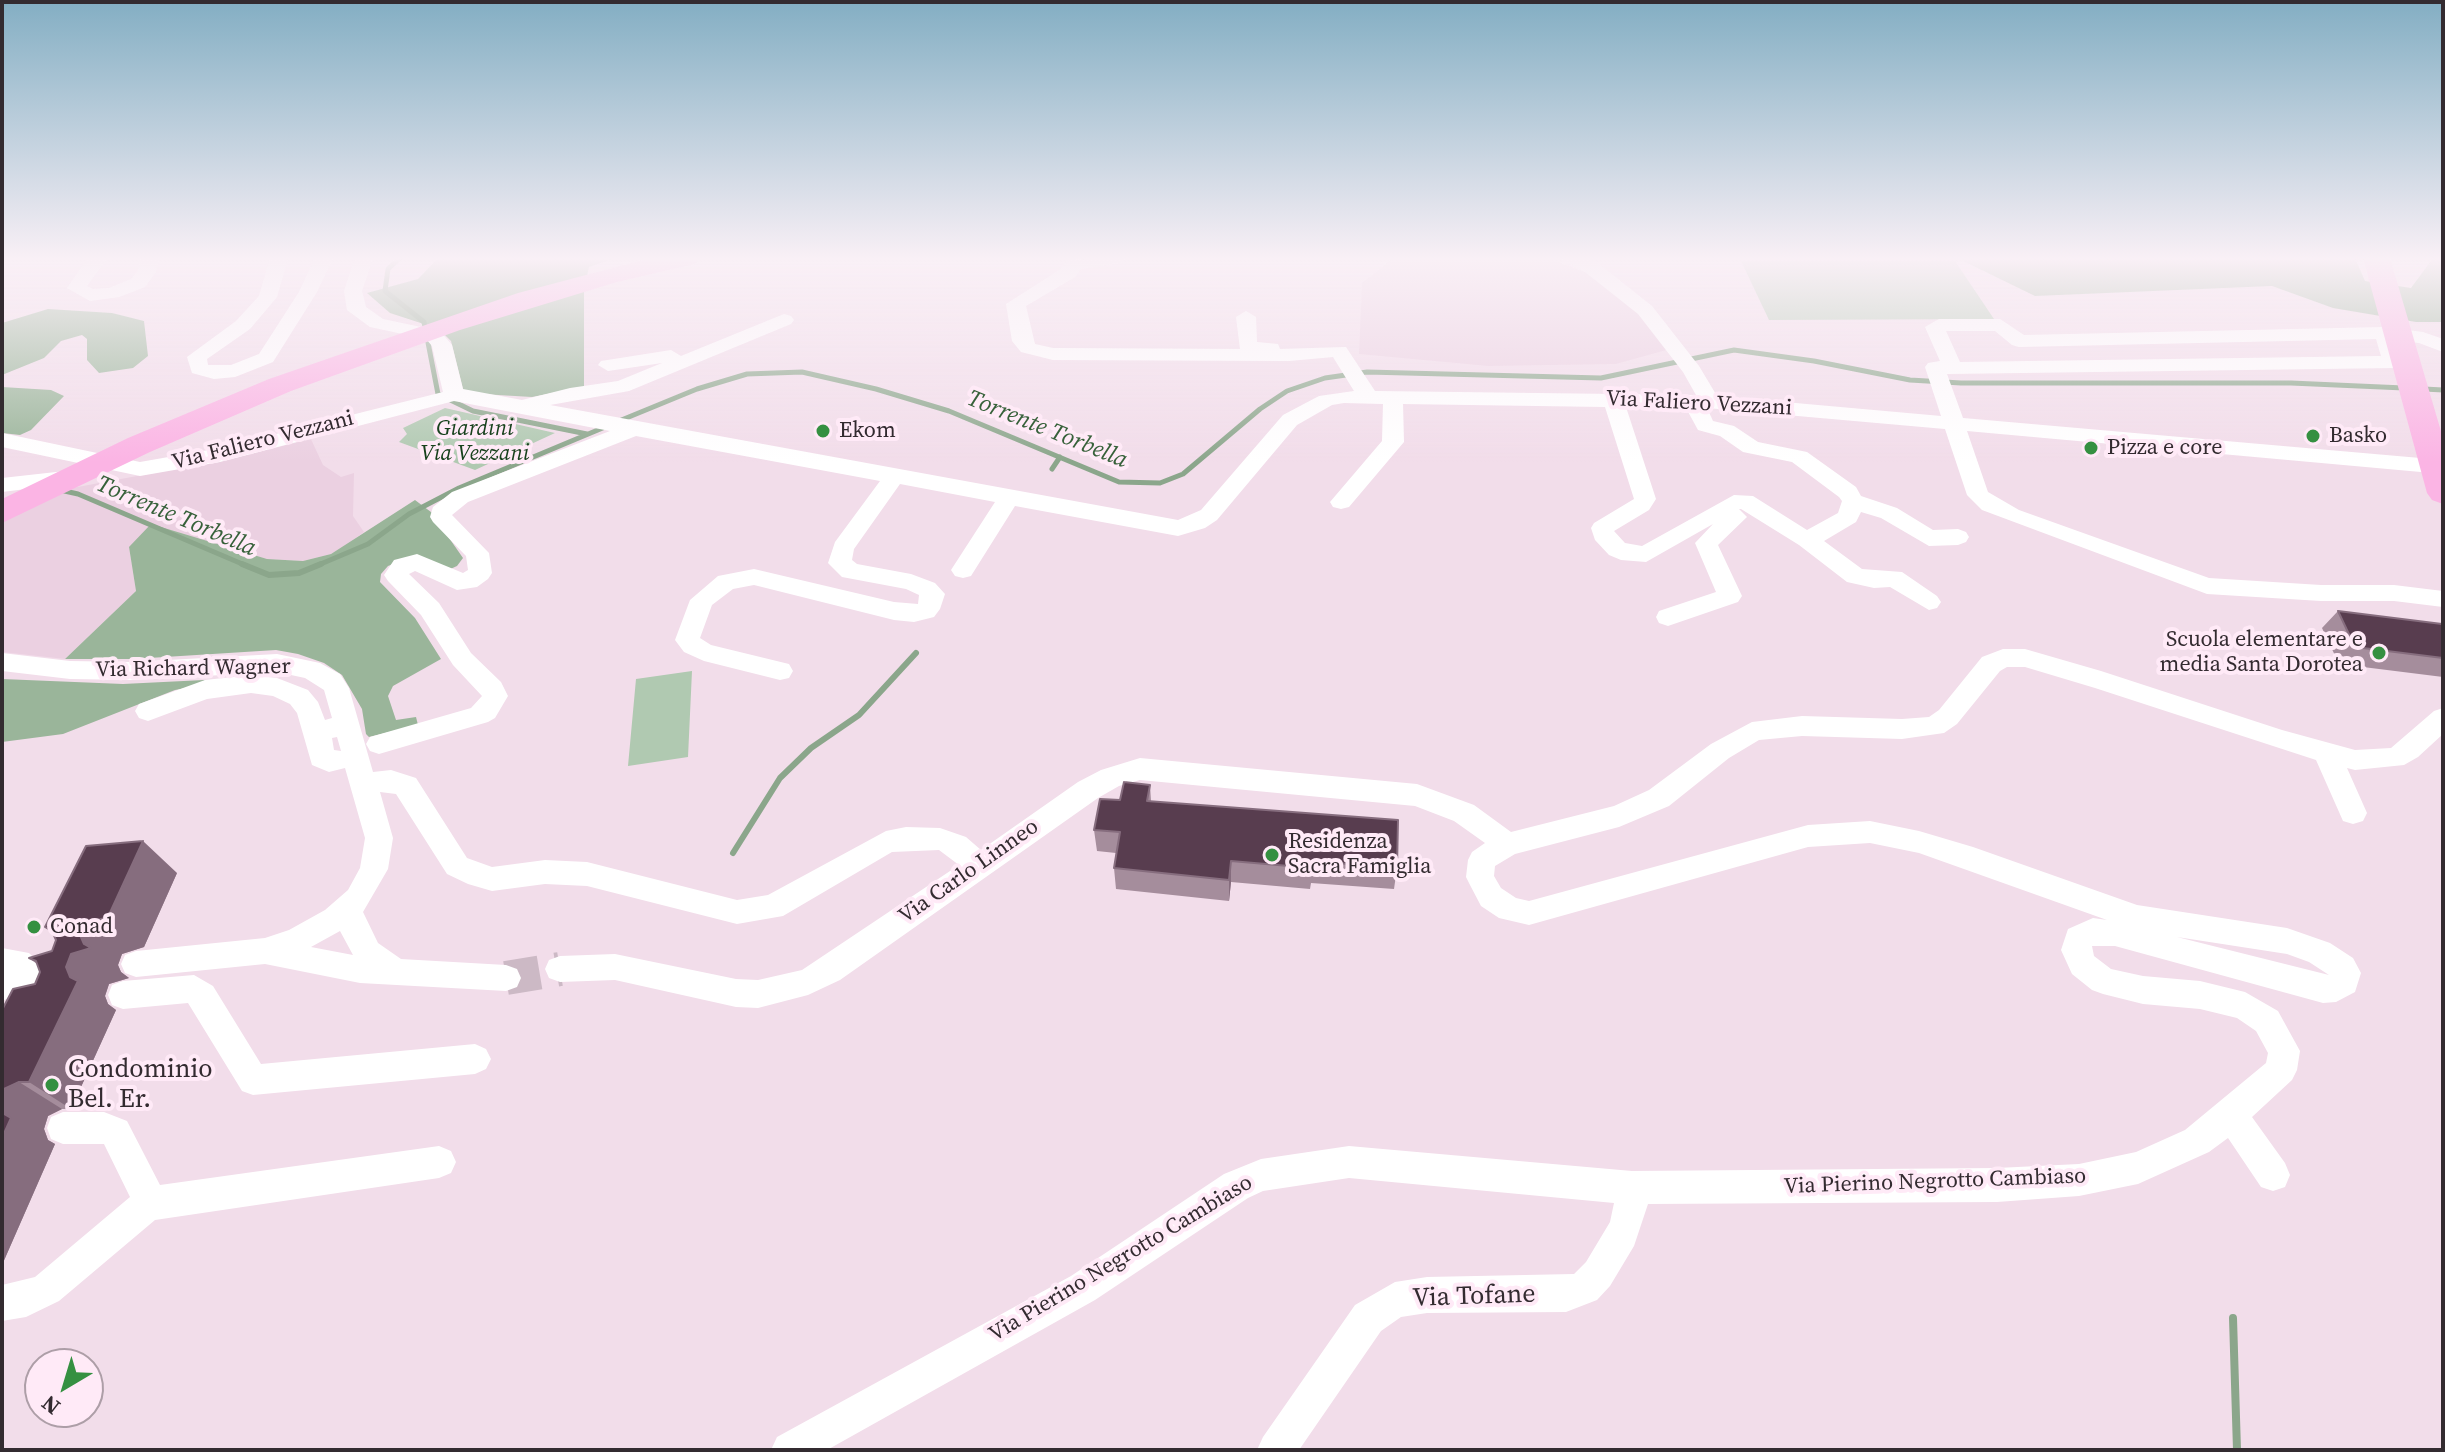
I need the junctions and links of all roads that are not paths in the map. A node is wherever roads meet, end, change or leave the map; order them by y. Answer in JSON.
{"nodes":[{"id":1,"x":242,"y":326,"type":"edge"},
{"id":2,"x":287,"y":326,"type":"edge"},
{"id":3,"x":390,"y":326,"type":"edge"},
{"id":4,"x":445,"y":326,"type":"edge"},
{"id":5,"x":770,"y":326,"type":"edge"},
{"id":6,"x":1020,"y":326,"type":"edge"},
{"id":7,"x":1247,"y":326,"type":"edge"},
{"id":8,"x":1657,"y":326,"type":"edge"},
{"id":9,"x":1936,"y":326,"type":"edge"},
{"id":10,"x":2001,"y":326,"type":"edge"},
{"id":11,"x":2395,"y":326,"type":"edge"},
{"id":12,"x":2384,"y":333,"type":"junction"},
{"id":13,"x":2019,"y":341,"type":"junction"},
{"id":14,"x":2443,"y":346,"type":"edge"},
{"id":15,"x":699,"y":355,"type":"junction"},
{"id":16,"x":1289,"y":355,"type":"junction"},
{"id":17,"x":608,"y":365,"type":"dead end"},
{"id":18,"x":2032,"y":367,"type":"junction"},
{"id":19,"x":1945,"y":370,"type":"junction"},
{"id":20,"x":1364,"y":390,"type":"junction"},
{"id":21,"x":454,"y":395,"type":"junction"},
{"id":22,"x":1393,"y":397,"type":"junction"},
{"id":23,"x":1613,"y":399,"type":"junction"},
{"id":24,"x":1702,"y":401,"type":"junction"},
{"id":25,"x":523,"y":406,"type":"junction"},
{"id":26,"x":1952,"y":423,"type":"junction"},
{"id":27,"x":630,"y":428,"type":"junction"},
{"id":28,"x":2,"y":440,"type":"edge"},
{"id":29,"x":2443,"y":467,"type":"edge"},
{"id":30,"x":140,"y":469,"type":"junction"},
{"id":31,"x":894,"y":477,"type":"junction"},
{"id":32,"x":5,"y":493,"type":"edge"},
{"id":33,"x":2443,"y":493,"type":"edge"},
{"id":34,"x":1008,"y":499,"type":"junction"},
{"id":35,"x":1853,"y":501,"type":"junction"},
{"id":36,"x":1341,"y":502,"type":"dead end"},
{"id":37,"x":1751,"y":505,"type":"junction"},
{"id":38,"x":1958,"y":537,"type":"dead end"},
{"id":39,"x":1807,"y":540,"type":"junction"},
{"id":40,"x":963,"y":570,"type":"dead end"},
{"id":41,"x":2443,"y":599,"type":"edge"},
{"id":42,"x":1929,"y":602,"type":"dead end"},
{"id":43,"x":1668,"y":617,"type":"dead end"},
{"id":44,"x":2,"y":662,"type":"edge"},
{"id":45,"x":780,"y":671,"type":"dead end"},
{"id":46,"x":148,"y":711,"type":"dead end"},
{"id":47,"x":2443,"y":718,"type":"edge"},
{"id":48,"x":346,"y":724,"type":"junction"},
{"id":49,"x":319,"y":734,"type":"junction"},
{"id":50,"x":379,"y":744,"type":"dead end"},
{"id":51,"x":2327,"y":754,"type":"junction"},
{"id":52,"x":337,"y":760,"type":"dead end"},
{"id":53,"x":363,"y":783,"type":"junction"},
{"id":54,"x":2353,"y":813,"type":"dead end"},
{"id":55,"x":1500,"y":847,"type":"junction"},
{"id":56,"x":979,"y":865,"type":"junction"},
{"id":57,"x":348,"y":909,"type":"junction"},
{"id":58,"x":265,"y":951,"type":"junction"},
{"id":59,"x":2,"y":961,"type":"edge"},
{"id":60,"x":136,"y":964,"type":"dead end"},
{"id":61,"x":560,"y":969,"type":"tunnel mouth"},
{"id":62,"x":77,"y":971,"type":"edge"},
{"id":63,"x":397,"y":973,"type":"junction"},
{"id":64,"x":506,"y":978,"type":"tunnel mouth"},
{"id":65,"x":2,"y":987,"type":"edge"},
{"id":66,"x":33,"y":990,"type":"junction"},
{"id":67,"x":123,"y":995,"type":"dead end"},
{"id":68,"x":2,"y":1015,"type":"edge"},
{"id":69,"x":475,"y":1059,"type":"dead end"},
{"id":70,"x":2231,"y":1115,"type":"junction"},
{"id":71,"x":63,"y":1128,"type":"dead end"},
{"id":72,"x":439,"y":1162,"type":"dead end"},
{"id":73,"x":2273,"y":1175,"type":"dead end"},
{"id":74,"x":1632,"y":1188,"type":"junction"},
{"id":75,"x":148,"y":1204,"type":"junction"},
{"id":76,"x":2,"y":1303,"type":"edge"},
{"id":77,"x":790,"y":1450,"type":"edge"},
{"id":78,"x":1276,"y":1450,"type":"edge"}],
"edges":[{"from":1,"to":2,"type":"street"},
{"from":3,"to":21,"type":"street"},
{"from":4,"to":32,"type":"highway"},
{"from":5,"to":15,"type":"street","name":"Via Faliero Vezzani"},
{"from":6,"to":16,"type":"street"},
{"from":7,"to":16,"type":"street"},
{"from":8,"to":24,"type":"street"},
{"from":9,"to":19,"type":"street"},
{"from":10,"to":13,"type":"street"},
{"from":11,"to":33,"type":"highway"},
{"from":12,"to":13,"type":"street"},
{"from":12,"to":14,"type":"street"},
{"from":12,"to":18,"type":"street"},
{"from":13,"to":18,"type":"street"},
{"from":15,"to":17,"type":"street","name":"Via Faliero Vezzani"},
{"from":15,"to":25,"type":"street","name":"Via Faliero Vezzani"},
{"from":16,"to":20,"type":"street"},
{"from":18,"to":19,"type":"street"},
{"from":19,"to":26,"type":"street"},
{"from":20,"to":22,"type":"street","name":"Via Faliero Vezzani"},
{"from":20,"to":34,"type":"street","name":"Via Faliero Vezzani"},
{"from":21,"to":25,"type":"street","name":"Via Faliero Vezzani"},
{"from":21,"to":30,"type":"street","name":"Via Faliero Vezzani"},
{"from":22,"to":23,"type":"street","name":"Via Faliero Vezzani"},
{"from":22,"to":36,"type":"street"},
{"from":23,"to":24,"type":"street","name":"Via Faliero Vezzani"},
{"from":23,"to":37,"type":"street"},
{"from":24,"to":26,"type":"street","name":"Via Faliero Vezzani"},
{"from":24,"to":35,"type":"street"},
{"from":25,"to":27,"type":"street","name":"Via Faliero Vezzani"},
{"from":26,"to":29,"type":"street","name":"Via Faliero Vezzani"},
{"from":26,"to":41,"type":"street"},
{"from":27,"to":31,"type":"street","name":"Via Faliero Vezzani"},
{"from":27,"to":50,"type":"street"},
{"from":28,"to":30,"type":"street","name":"Via Faliero Vezzani"},
{"from":30,"to":32,"type":"street"},
{"from":31,"to":34,"type":"street","name":"Via Faliero Vezzani"},
{"from":31,"to":45,"type":"street"},
{"from":34,"to":40,"type":"street"},
{"from":35,"to":38,"type":"street"},
{"from":35,"to":39,"type":"street"},
{"from":37,"to":39,"type":"street"},
{"from":37,"to":43,"type":"street"},
{"from":39,"to":42,"type":"street"},
{"from":44,"to":48,"type":"street","name":"Via Richard Wagner"},
{"from":46,"to":49,"type":"street"},
{"from":47,"to":51,"type":"street"},
{"from":48,"to":49,"type":"street"},
{"from":48,"to":53,"type":"street","name":"Via Richard Wagner"},
{"from":49,"to":52,"type":"street"},
{"from":51,"to":54,"type":"street"},
{"from":51,"to":55,"type":"street"},
{"from":53,"to":56,"type":"street"},
{"from":53,"to":57,"type":"street","name":"Via Richard Wagner"},
{"from":55,"to":56,"type":"street","name":"Via Carlo Linneo"},
{"from":55,"to":70,"type":"street","name":"Via Pierino Negrotto Cambiaso"},
{"from":56,"to":61,"type":"street","name":"Via Carlo Linneo"},
{"from":57,"to":58,"type":"street","name":"Via Richard Wagner"},
{"from":57,"to":63,"type":"street"},
{"from":58,"to":60,"type":"street"},
{"from":58,"to":63,"type":"street"},
{"from":59,"to":66,"type":"street"},
{"from":62,"to":66,"type":"street"},
{"from":63,"to":64,"type":"street"},
{"from":65,"to":66,"type":"street"},
{"from":66,"to":68,"type":"street"},
{"from":67,"to":69,"type":"street"},
{"from":70,"to":73,"type":"street"},
{"from":70,"to":74,"type":"street","name":"Via Pierino Negrotto Cambiaso"},
{"from":71,"to":75,"type":"street"},
{"from":72,"to":75,"type":"street"},
{"from":74,"to":77,"type":"street","name":"Via Pierino Negrotto Cambiaso"},
{"from":74,"to":78,"type":"street","name":"Via Tofane"},
{"from":75,"to":76,"type":"street"}]}
